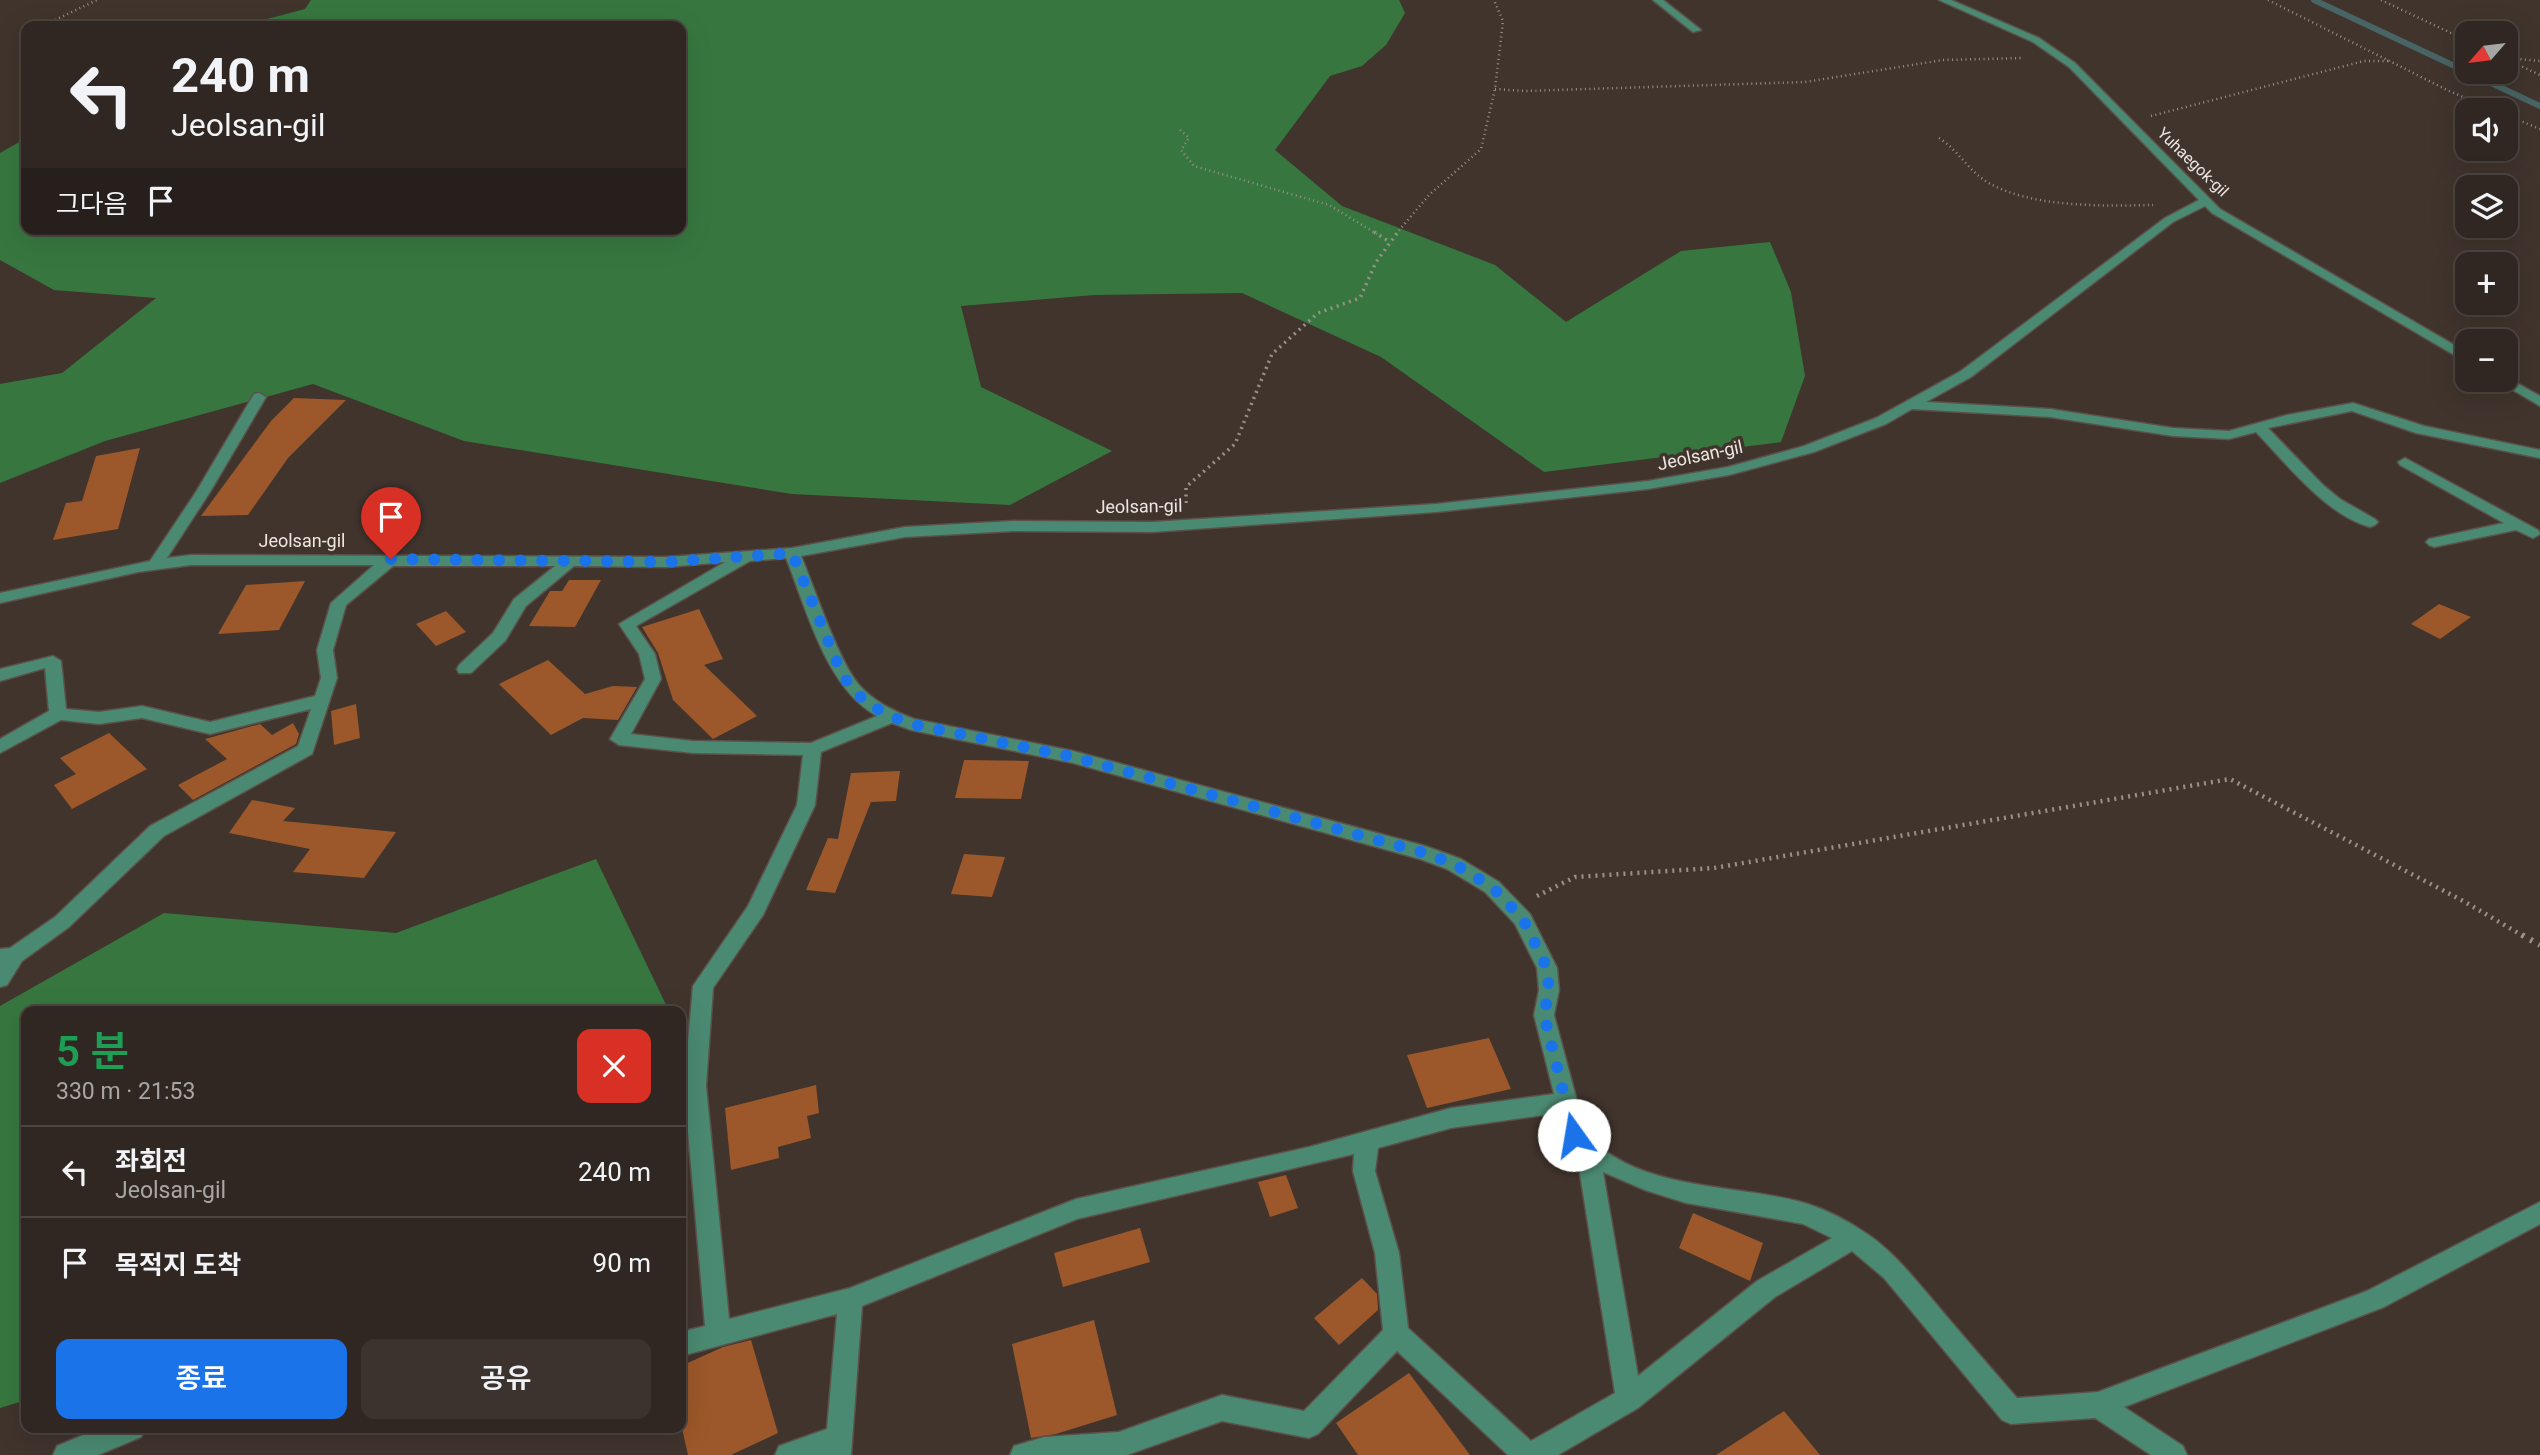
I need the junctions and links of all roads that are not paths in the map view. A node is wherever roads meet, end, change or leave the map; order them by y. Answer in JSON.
{"nodes":[{"id":1,"x":1657,"y":0,"type":"edge"},
{"id":2,"x":1943,"y":0,"type":"edge"},
{"id":3,"x":1696,"y":30,"type":"dead end"},
{"id":4,"x":2206,"y":201,"type":"junction"},
{"id":5,"x":2455,"y":351,"type":"edge"},
{"id":6,"x":2518,"y":389,"type":"edge"},
{"id":7,"x":259,"y":397,"type":"dead end"},
{"id":8,"x":2540,"y":402,"type":"edge"},
{"id":9,"x":1910,"y":405,"type":"junction"},
{"id":10,"x":2259,"y":427,"type":"junction"},
{"id":11,"x":2540,"y":454,"type":"edge"},
{"id":12,"x":2405,"y":462,"type":"dead end"},
{"id":13,"x":2370,"y":522,"type":"dead end"},
{"id":14,"x":2518,"y":525,"type":"junction"},
{"id":15,"x":2538,"y":534,"type":"edge"},
{"id":16,"x":2434,"y":542,"type":"dead end"},
{"id":17,"x":792,"y":553,"type":"junction"},
{"id":18,"x":750,"y":556,"type":"junction"},
{"id":19,"x":391,"y":559,"type":"junction"},
{"id":20,"x":571,"y":561,"type":"junction"},
{"id":21,"x":155,"y":565,"type":"junction"},
{"id":22,"x":0,"y":598,"type":"edge"},
{"id":23,"x":465,"y":669,"type":"dead end"},
{"id":24,"x":0,"y":675,"type":"edge"},
{"id":25,"x":322,"y":700,"type":"junction"},
{"id":26,"x":58,"y":714,"type":"junction"},
{"id":27,"x":892,"y":717,"type":"junction"},
{"id":28,"x":0,"y":747,"type":"edge"},
{"id":29,"x":813,"y":750,"type":"junction"},
{"id":30,"x":8,"y":956,"type":"edge"},
{"id":31,"x":0,"y":979,"type":"edge"},
{"id":32,"x":1567,"y":1102,"type":"junction"},
{"id":33,"x":1367,"y":1141,"type":"junction"},
{"id":34,"x":1588,"y":1152,"type":"junction"},
{"id":35,"x":2540,"y":1212,"type":"edge"},
{"id":36,"x":1854,"y":1238,"type":"junction"},
{"id":37,"x":850,"y":1299,"type":"junction"},
{"id":38,"x":1396,"y":1334,"type":"junction"},
{"id":39,"x":718,"y":1335,"type":"junction"},
{"id":40,"x":686,"y":1343,"type":"edge"},
{"id":41,"x":1629,"y":1399,"type":"junction"},
{"id":42,"x":2098,"y":1405,"type":"junction"},
{"id":43,"x":120,"y":1433,"type":"edge"},
{"id":44,"x":839,"y":1447,"type":"edge"},
{"id":45,"x":66,"y":1455,"type":"edge"},
{"id":46,"x":788,"y":1455,"type":"edge"},
{"id":47,"x":1023,"y":1455,"type":"edge"},
{"id":48,"x":1527,"y":1455,"type":"edge"},
{"id":49,"x":1533,"y":1455,"type":"edge"},
{"id":50,"x":2174,"y":1455,"type":"edge"}],
"edges":[{"from":1,"to":3,"type":"street"},
{"from":2,"to":4,"type":"street","name":"Yuhaegok-gil"},
{"from":4,"to":5,"type":"street","name":"Yuhaegok-gil"},
{"from":4,"to":9,"type":"street","name":"Jeolsan-gil"},
{"from":6,"to":8,"type":"street"},
{"from":7,"to":21,"type":"street"},
{"from":9,"to":10,"type":"street"},
{"from":9,"to":17,"type":"street","name":"Jeolsan-gil"},
{"from":10,"to":11,"type":"street"},
{"from":10,"to":13,"type":"street"},
{"from":12,"to":14,"type":"street"},
{"from":14,"to":15,"type":"street"},
{"from":14,"to":16,"type":"street"},
{"from":17,"to":18,"type":"street","name":"Jeolsan-gil"},
{"from":17,"to":27,"type":"street"},
{"from":18,"to":20,"type":"street","name":"Jeolsan-gil"},
{"from":18,"to":29,"type":"street"},
{"from":19,"to":20,"type":"street","name":"Jeolsan-gil"},
{"from":19,"to":21,"type":"street","name":"Jeolsan-gil"},
{"from":19,"to":25,"type":"street"},
{"from":20,"to":23,"type":"street"},
{"from":21,"to":22,"type":"street","name":"Jeolsan-gil"},
{"from":24,"to":26,"type":"street"},
{"from":25,"to":26,"type":"street"},
{"from":25,"to":30,"type":"street"},
{"from":26,"to":28,"type":"street"},
{"from":27,"to":29,"type":"street"},
{"from":27,"to":32,"type":"street"},
{"from":29,"to":39,"type":"street"},
{"from":30,"to":31,"type":"street"},
{"from":32,"to":33,"type":"street"},
{"from":32,"to":34,"type":"street"},
{"from":33,"to":37,"type":"street"},
{"from":33,"to":38,"type":"street"},
{"from":34,"to":36,"type":"street"},
{"from":34,"to":41,"type":"street"},
{"from":35,"to":42,"type":"street"},
{"from":36,"to":41,"type":"street"},
{"from":36,"to":42,"type":"street"},
{"from":37,"to":39,"type":"street"},
{"from":37,"to":44,"type":"street"},
{"from":38,"to":47,"type":"street"},
{"from":38,"to":48,"type":"street"},
{"from":39,"to":40,"type":"street"},
{"from":41,"to":49,"type":"street"},
{"from":42,"to":50,"type":"street"},
{"from":43,"to":45,"type":"street"},
{"from":44,"to":46,"type":"street"}]}
